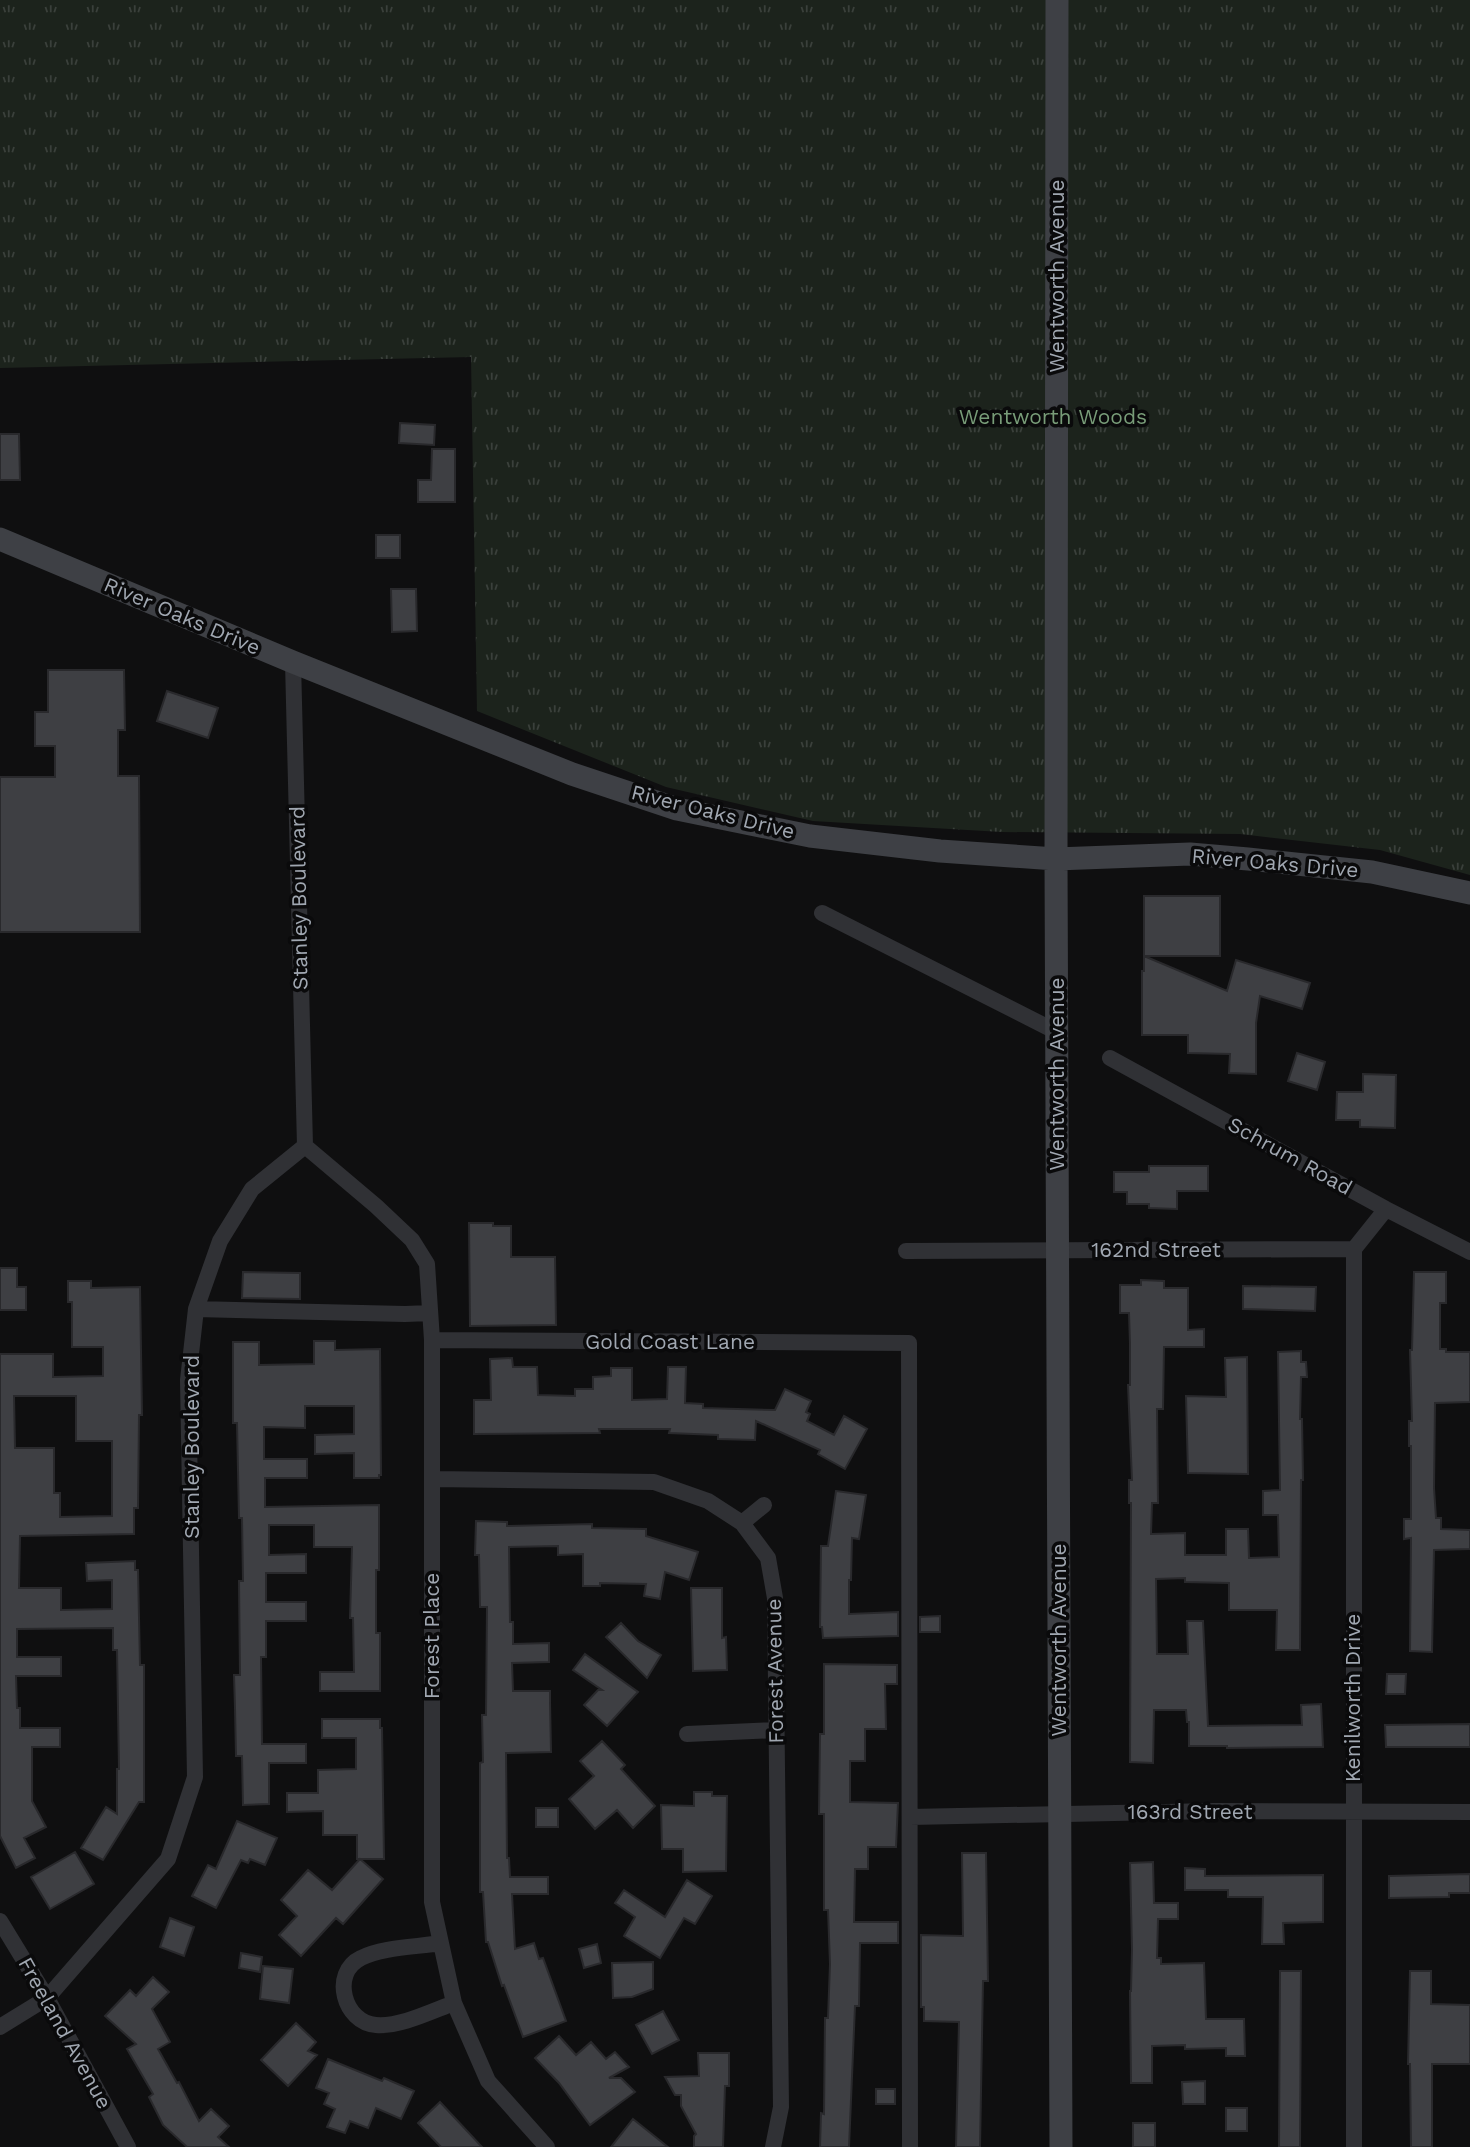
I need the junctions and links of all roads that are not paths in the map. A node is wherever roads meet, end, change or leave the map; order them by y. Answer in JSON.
{"nodes":[{"id":1,"x":1057,"y":0,"type":"edge"},
{"id":2,"x":0,"y":539,"type":"edge"},
{"id":3,"x":293,"y":662,"type":"junction"},
{"id":4,"x":1056,"y":859,"type":"junction"},
{"id":5,"x":1470,"y":893,"type":"edge"},
{"id":6,"x":822,"y":913,"type":"dead end"},
{"id":7,"x":1057,"y":1032,"type":"junction"},
{"id":8,"x":1110,"y":1058,"type":"dead end"},
{"id":9,"x":305,"y":1146,"type":"junction"},
{"id":10,"x":1386,"y":1209,"type":"junction"},
{"id":11,"x":1354,"y":1249,"type":"junction"},
{"id":12,"x":1058,"y":1250,"type":"junction"},
{"id":13,"x":906,"y":1251,"type":"dead end"},
{"id":14,"x":1470,"y":1252,"type":"edge"},
{"id":15,"x":196,"y":1309,"type":"junction"},
{"id":16,"x":430,"y":1313,"type":"junction"},
{"id":17,"x":432,"y":1340,"type":"junction"},
{"id":18,"x":432,"y":1479,"type":"junction"},
{"id":19,"x":764,"y":1505,"type":"dead end"},
{"id":20,"x":742,"y":1523,"type":"junction"},
{"id":21,"x":776,"y":1730,"type":"junction"},
{"id":22,"x":687,"y":1734,"type":"dead end"},
{"id":23,"x":1470,"y":1812,"type":"edge"},
{"id":24,"x":1354,"y":1813,"type":"junction"},
{"id":25,"x":1060,"y":1814,"type":"junction"},
{"id":26,"x":910,"y":1817,"type":"junction"},
{"id":27,"x":0,"y":1921,"type":"edge"},
{"id":28,"x":441,"y":1943,"type":"junction"},
{"id":29,"x":47,"y":1998,"type":"junction"},
{"id":30,"x":454,"y":2003,"type":"junction"},
{"id":31,"x":0,"y":2027,"type":"edge"},
{"id":32,"x":128,"y":2147,"type":"edge"},
{"id":33,"x":547,"y":2147,"type":"edge"},
{"id":34,"x":773,"y":2147,"type":"edge"},
{"id":35,"x":910,"y":2147,"type":"edge"},
{"id":36,"x":1061,"y":2147,"type":"edge"},
{"id":37,"x":1354,"y":2147,"type":"edge"}],
"edges":[{"from":1,"to":4,"type":"street","name":"Wentworth Avenue"},
{"from":2,"to":3,"type":"street","name":"River Oaks Drive"},
{"from":3,"to":4,"type":"street","name":"River Oaks Drive"},
{"from":3,"to":9,"type":"street","name":"Stanley Boulevard"},
{"from":4,"to":5,"type":"street","name":"River Oaks Drive"},
{"from":4,"to":7,"type":"street","name":"Wentworth Avenue"},
{"from":6,"to":7,"type":"street"},
{"from":7,"to":12,"type":"street","name":"Wentworth Avenue"},
{"from":8,"to":10,"type":"street","name":"Schrum Road"},
{"from":9,"to":15,"type":"street","name":"Stanley Boulevard"},
{"from":9,"to":16,"type":"street","name":"Forest Place"},
{"from":10,"to":11,"type":"street"},
{"from":10,"to":14,"type":"street","name":"Schrum Road"},
{"from":11,"to":12,"type":"street","name":"162nd Street"},
{"from":11,"to":24,"type":"street","name":"Kenilworth Drive"},
{"from":12,"to":13,"type":"street","name":"162nd Street"},
{"from":12,"to":25,"type":"street","name":"Wentworth Avenue"},
{"from":15,"to":16,"type":"street"},
{"from":15,"to":29,"type":"street","name":"Stanley Boulevard"},
{"from":16,"to":17,"type":"street","name":"Forest Place"},
{"from":17,"to":18,"type":"street","name":"Forest Place"},
{"from":17,"to":26,"type":"street","name":"Gold Coast Lane"},
{"from":18,"to":20,"type":"street","name":"Forest Avenue"},
{"from":18,"to":28,"type":"street","name":"Forest Place"},
{"from":19,"to":20,"type":"street"},
{"from":20,"to":21,"type":"street","name":"Forest Avenue"},
{"from":21,"to":22,"type":"street"},
{"from":21,"to":34,"type":"street","name":"Forest Avenue"},
{"from":23,"to":24,"type":"street","name":"163rd Street"},
{"from":24,"to":25,"type":"street","name":"163rd Street"},
{"from":24,"to":37,"type":"street","name":"Kenilworth Drive"},
{"from":25,"to":26,"type":"street","name":"163rd Street"},
{"from":25,"to":36,"type":"street","name":"Wentworth Avenue"},
{"from":26,"to":35,"type":"street"},
{"from":27,"to":29,"type":"street","name":"Freeland Avenue"},
{"from":28,"to":30,"type":"street","name":"Forest Place"},
{"from":28,"to":30,"type":"street"},
{"from":29,"to":31,"type":"street","name":"Stanley Boulevard"},
{"from":29,"to":32,"type":"street","name":"Freeland Avenue"},
{"from":30,"to":33,"type":"street","name":"Forest Place"}]}
